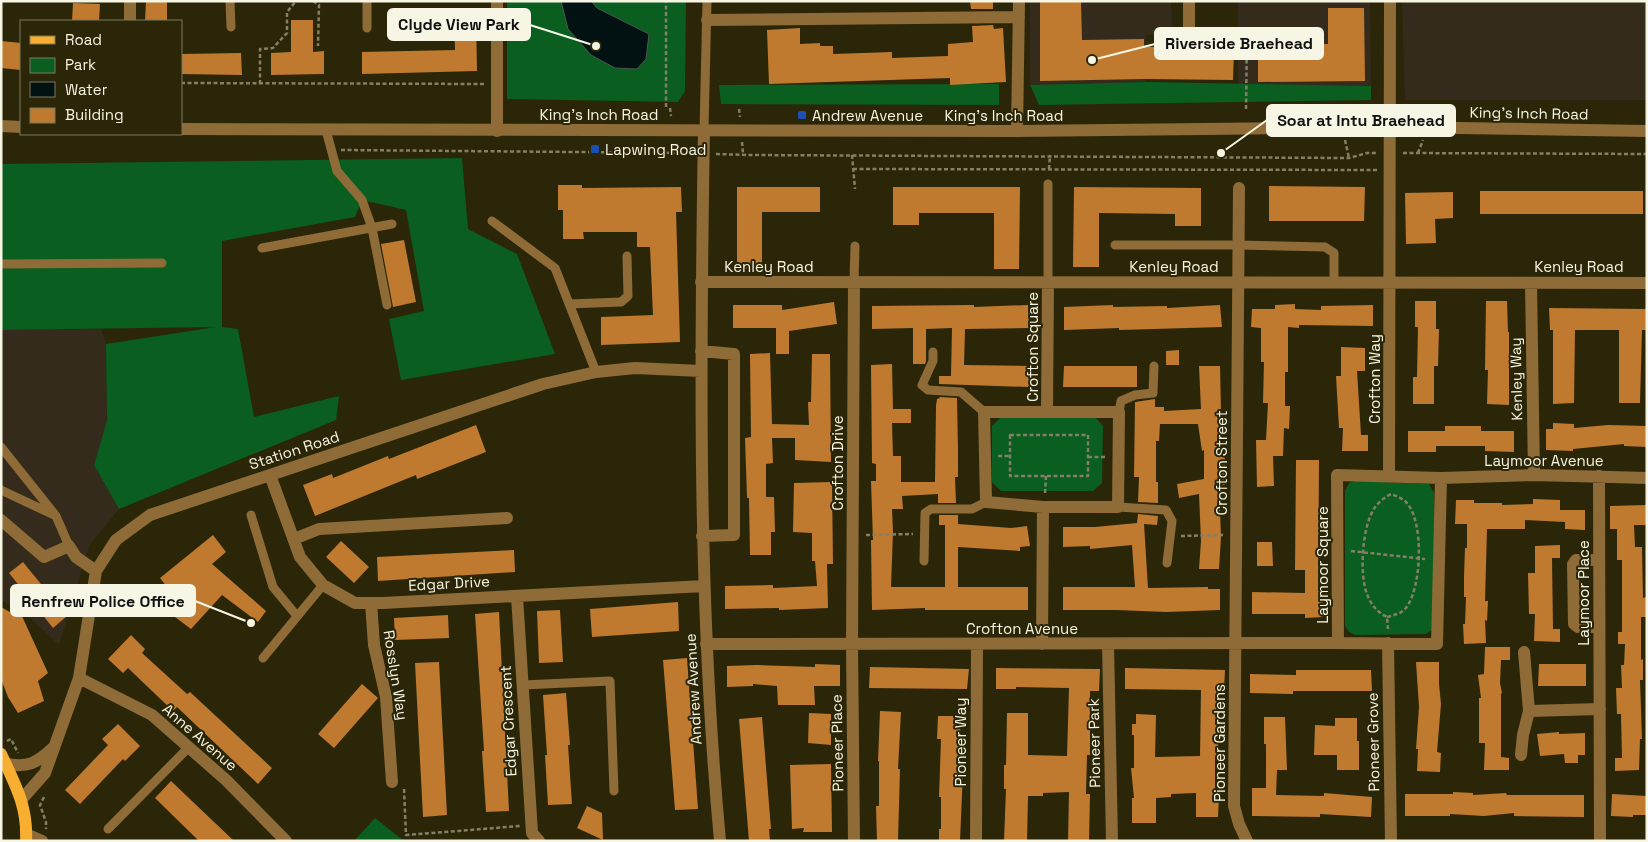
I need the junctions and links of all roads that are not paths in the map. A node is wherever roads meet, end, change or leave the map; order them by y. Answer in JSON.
{"nodes":[{"id":1,"x":130,"y":1,"type":"edge"},
{"id":2,"x":230,"y":1,"type":"edge"},
{"id":3,"x":367,"y":1,"type":"edge"},
{"id":4,"x":497,"y":1,"type":"edge"},
{"id":5,"x":707,"y":1,"type":"edge"},
{"id":6,"x":1019,"y":1,"type":"edge"},
{"id":7,"x":1189,"y":1,"type":"edge"},
{"id":8,"x":1390,"y":1,"type":"edge"},
{"id":9,"x":1019,"y":17,"type":"junction"},
{"id":10,"x":130,"y":20,"type":"edge"},
{"id":11,"x":707,"y":20,"type":"junction"},
{"id":12,"x":231,"y":27,"type":"dead end"},
{"id":13,"x":367,"y":28,"type":"dead end"},
{"id":14,"x":1190,"y":33,"type":"road end"},
{"id":15,"x":1,"y":126,"type":"edge"},
{"id":16,"x":20,"y":127,"type":"edge"},
{"id":17,"x":1390,"y":127,"type":"junction"},
{"id":18,"x":182,"y":129,"type":"edge"},
{"id":19,"x":326,"y":130,"type":"junction"},
{"id":20,"x":704,"y":130,"type":"junction"},
{"id":21,"x":497,"y":131,"type":"junction"},
{"id":22,"x":1017,"y":131,"type":"junction"},
{"id":23,"x":1647,"y":131,"type":"edge"},
{"id":24,"x":1048,"y":184,"type":"road end"},
{"id":25,"x":1239,"y":188,"type":"dead end"},
{"id":26,"x":492,"y":221,"type":"dead end"},
{"id":27,"x":392,"y":224,"type":"dead end"},
{"id":28,"x":372,"y":228,"type":"junction"},
{"id":29,"x":1114,"y":245,"type":"dead end"},
{"id":30,"x":1238,"y":245,"type":"junction"},
{"id":31,"x":855,"y":246,"type":"dead end"},
{"id":32,"x":262,"y":248,"type":"dead end"},
{"id":33,"x":626,"y":256,"type":"dead end"},
{"id":34,"x":162,"y":263,"type":"dead end"},
{"id":35,"x":1,"y":264,"type":"edge"},
{"id":36,"x":701,"y":282,"type":"junction"},
{"id":37,"x":854,"y":282,"type":"junction"},
{"id":38,"x":1048,"y":282,"type":"junction"},
{"id":39,"x":1334,"y":282,"type":"junction"},
{"id":40,"x":1238,"y":283,"type":"junction"},
{"id":41,"x":1391,"y":283,"type":"junction"},
{"id":42,"x":1531,"y":283,"type":"junction"},
{"id":43,"x":1647,"y":283,"type":"edge"},
{"id":44,"x":569,"y":304,"type":"junction"},
{"id":45,"x":387,"y":305,"type":"dead end"},
{"id":46,"x":701,"y":351,"type":"junction"},
{"id":47,"x":933,"y":352,"type":"dead end"},
{"id":48,"x":1154,"y":366,"type":"dead end"},
{"id":49,"x":701,"y":371,"type":"junction"},
{"id":50,"x":596,"y":372,"type":"junction"},
{"id":51,"x":984,"y":412,"type":"junction"},
{"id":52,"x":1048,"y":412,"type":"junction"},
{"id":53,"x":1119,"y":412,"type":"junction"},
{"id":54,"x":1,"y":447,"type":"edge"},
{"id":55,"x":270,"y":475,"type":"junction"},
{"id":56,"x":1534,"y":475,"type":"junction"},
{"id":57,"x":1390,"y":476,"type":"junction"},
{"id":58,"x":1599,"y":476,"type":"junction"},
{"id":59,"x":1441,"y":478,"type":"junction"},
{"id":60,"x":1647,"y":478,"type":"edge"},
{"id":61,"x":1,"y":490,"type":"edge"},
{"id":62,"x":986,"y":502,"type":"junction"},
{"id":63,"x":1043,"y":507,"type":"junction"},
{"id":64,"x":1118,"y":507,"type":"junction"},
{"id":65,"x":251,"y":515,"type":"dead end"},
{"id":66,"x":56,"y":516,"type":"junction"},
{"id":67,"x":507,"y":518,"type":"dead end"},
{"id":68,"x":1,"y":520,"type":"edge"},
{"id":69,"x":702,"y":536,"type":"junction"},
{"id":70,"x":294,"y":539,"type":"junction"},
{"id":71,"x":69,"y":546,"type":"junction"},
{"id":72,"x":1599,"y":560,"type":"junction"},
{"id":73,"x":924,"y":561,"type":"dead end"},
{"id":74,"x":1167,"y":563,"type":"dead end"},
{"id":75,"x":96,"y":571,"type":"junction"},
{"id":76,"x":323,"y":585,"type":"junction"},
{"id":77,"x":704,"y":586,"type":"junction"},
{"id":78,"x":517,"y":596,"type":"junction"},
{"id":79,"x":371,"y":603,"type":"junction"},
{"id":80,"x":297,"y":616,"type":"junction"},
{"id":81,"x":1600,"y":628,"type":"junction"},
{"id":82,"x":1338,"y":643,"type":"junction"},
{"id":83,"x":706,"y":644,"type":"junction"},
{"id":84,"x":852,"y":644,"type":"junction"},
{"id":85,"x":977,"y":644,"type":"junction"},
{"id":86,"x":1042,"y":644,"type":"junction"},
{"id":87,"x":1108,"y":644,"type":"junction"},
{"id":88,"x":1236,"y":644,"type":"junction"},
{"id":89,"x":1388,"y":644,"type":"junction"},
{"id":90,"x":1524,"y":652,"type":"dead end"},
{"id":91,"x":262,"y":658,"type":"dead end"},
{"id":92,"x":79,"y":678,"type":"junction"},
{"id":93,"x":522,"y":685,"type":"junction"},
{"id":94,"x":1600,"y":710,"type":"junction"},
{"id":95,"x":1529,"y":711,"type":"junction"},
{"id":96,"x":54,"y":746,"type":"junction"},
{"id":97,"x":189,"y":747,"type":"junction"},
{"id":98,"x":1522,"y":755,"type":"dead end"},
{"id":99,"x":4,"y":759,"type":"edge"},
{"id":100,"x":392,"y":782,"type":"road end"},
{"id":101,"x":614,"y":791,"type":"dead end"},
{"id":102,"x":22,"y":799,"type":"junction"},
{"id":103,"x":108,"y":828,"type":"dead end"},
{"id":104,"x":26,"y":838,"type":"edge"},
{"id":105,"x":42,"y":841,"type":"edge"},
{"id":106,"x":286,"y":841,"type":"edge"},
{"id":107,"x":539,"y":841,"type":"edge"},
{"id":108,"x":720,"y":841,"type":"edge"},
{"id":109,"x":854,"y":841,"type":"edge"},
{"id":110,"x":976,"y":841,"type":"edge"},
{"id":111,"x":1112,"y":841,"type":"edge"},
{"id":112,"x":1247,"y":841,"type":"edge"},
{"id":113,"x":1391,"y":841,"type":"edge"},
{"id":114,"x":1600,"y":841,"type":"edge"}],
"edges":[{"from":1,"to":10,"type":"street"},
{"from":2,"to":12,"type":"lane"},
{"from":3,"to":13,"type":"lane"},
{"from":4,"to":21,"type":"street"},
{"from":5,"to":11,"type":"lane"},
{"from":6,"to":9,"type":"street"},
{"from":7,"to":14,"type":"street"},
{"from":8,"to":17,"type":"street","name":"Crofton Way"},
{"from":9,"to":11,"type":"street"},
{"from":9,"to":22,"type":"street"},
{"from":11,"to":20,"type":"lane"},
{"from":15,"to":16,"type":"street"},
{"from":17,"to":22,"type":"street","name":"King's Inch Road"},
{"from":17,"to":23,"type":"street","name":"King's Inch Road"},
{"from":17,"to":41,"type":"street","name":"Crofton Way"},
{"from":18,"to":19,"type":"street","name":"King's Inch Road"},
{"from":19,"to":21,"type":"street","name":"King's Inch Road"},
{"from":19,"to":28,"type":"lane"},
{"from":20,"to":21,"type":"street","name":"King's Inch Road"},
{"from":20,"to":22,"type":"street","name":"King's Inch Road"},
{"from":20,"to":36,"type":"street","name":"Andrew Avenue"},
{"from":24,"to":38,"type":"lane"},
{"from":25,"to":30,"type":"street","name":"Crofton Street"},
{"from":26,"to":44,"type":"lane"},
{"from":27,"to":28,"type":"lane"},
{"from":28,"to":32,"type":"lane"},
{"from":28,"to":45,"type":"lane"},
{"from":29,"to":30,"type":"lane"},
{"from":30,"to":39,"type":"lane"},
{"from":30,"to":40,"type":"street","name":"Crofton Street"},
{"from":31,"to":37,"type":"lane"},
{"from":33,"to":44,"type":"lane"},
{"from":34,"to":35,"type":"lane"},
{"from":36,"to":37,"type":"street","name":"Kenley Road"},
{"from":36,"to":46,"type":"street","name":"Andrew Avenue"},
{"from":37,"to":38,"type":"street","name":"Kenley Road"},
{"from":37,"to":84,"type":"street","name":"Crofton Drive"},
{"from":38,"to":40,"type":"street","name":"Kenley Road"},
{"from":38,"to":52,"type":"street","name":"Crofton Square"},
{"from":39,"to":40,"type":"street","name":"Kenley Road"},
{"from":39,"to":41,"type":"street","name":"Kenley Road"},
{"from":40,"to":88,"type":"street","name":"Crofton Street"},
{"from":41,"to":42,"type":"street","name":"Kenley Road"},
{"from":41,"to":57,"type":"street","name":"Crofton Way"},
{"from":42,"to":43,"type":"street","name":"Kenley Road"},
{"from":42,"to":56,"type":"street","name":"Kenley Way"},
{"from":44,"to":50,"type":"lane"},
{"from":46,"to":49,"type":"street","name":"Andrew Avenue"},
{"from":46,"to":69,"type":"street"},
{"from":47,"to":51,"type":"lane"},
{"from":48,"to":53,"type":"lane"},
{"from":49,"to":50,"type":"street","name":"Station Road"},
{"from":49,"to":69,"type":"street","name":"Andrew Avenue"},
{"from":50,"to":55,"type":"street","name":"Station Road"},
{"from":51,"to":52,"type":"street","name":"Crofton Square"},
{"from":51,"to":62,"type":"street"},
{"from":52,"to":53,"type":"street","name":"Crofton Square"},
{"from":53,"to":64,"type":"street"},
{"from":54,"to":66,"type":"lane"},
{"from":55,"to":70,"type":"street","name":"Edgar Drive"},
{"from":55,"to":75,"type":"street","name":"Station Road"},
{"from":56,"to":58,"type":"street","name":"Laymoor Avenue"},
{"from":56,"to":59,"type":"street","name":"Laymoor Avenue"},
{"from":57,"to":59,"type":"street","name":"Laymoor Square"},
{"from":57,"to":82,"type":"street","name":"Laymoor Square"},
{"from":58,"to":60,"type":"street","name":"Laymoor Avenue"},
{"from":58,"to":72,"type":"street","name":"Laymoor Place"},
{"from":59,"to":89,"type":"street","name":"Laymoor Square"},
{"from":61,"to":66,"type":"lane"},
{"from":62,"to":63,"type":"street"},
{"from":62,"to":73,"type":"lane"},
{"from":63,"to":64,"type":"street"},
{"from":63,"to":86,"type":"street"},
{"from":64,"to":74,"type":"lane"},
{"from":65,"to":80,"type":"lane"},
{"from":66,"to":71,"type":"lane"},
{"from":67,"to":70,"type":"street"},
{"from":68,"to":71,"type":"street"},
{"from":69,"to":77,"type":"street","name":"Andrew Avenue"},
{"from":70,"to":76,"type":"street","name":"Edgar Drive"},
{"from":71,"to":75,"type":"street"},
{"from":72,"to":81,"type":"street","name":"Laymoor Place"},
{"from":72,"to":81,"type":"street"},
{"from":75,"to":92,"type":"street","name":"Station Road"},
{"from":76,"to":79,"type":"street","name":"Edgar Drive"},
{"from":76,"to":80,"type":"lane"},
{"from":77,"to":78,"type":"street","name":"Edgar Drive"},
{"from":77,"to":83,"type":"street","name":"Andrew Avenue"},
{"from":78,"to":79,"type":"street","name":"Edgar Drive"},
{"from":78,"to":93,"type":"street","name":"Edgar Crescent"},
{"from":79,"to":100,"type":"street","name":"Rosslyn Way"},
{"from":80,"to":91,"type":"lane"},
{"from":81,"to":94,"type":"street","name":"Laymoor Place"},
{"from":82,"to":88,"type":"street","name":"Crofton Avenue"},
{"from":82,"to":89,"type":"street","name":"Laymoor Square"},
{"from":83,"to":84,"type":"street","name":"Crofton Avenue"},
{"from":83,"to":108,"type":"street","name":"Andrew Avenue"},
{"from":84,"to":85,"type":"street","name":"Crofton Avenue"},
{"from":84,"to":109,"type":"street","name":"Pioneer Place"},
{"from":85,"to":86,"type":"street","name":"Crofton Avenue"},
{"from":85,"to":110,"type":"street","name":"Pioneer Way"},
{"from":86,"to":87,"type":"street","name":"Crofton Avenue"},
{"from":87,"to":88,"type":"street","name":"Crofton Avenue"},
{"from":87,"to":111,"type":"street","name":"Pioneer Park"},
{"from":88,"to":112,"type":"street","name":"Pioneer Gardens"},
{"from":89,"to":113,"type":"street","name":"Pioneer Grove"},
{"from":90,"to":95,"type":"street"},
{"from":92,"to":96,"type":"street","name":"Station Road"},
{"from":92,"to":97,"type":"street","name":"Anne Avenue"},
{"from":93,"to":101,"type":"lane"},
{"from":93,"to":107,"type":"street","name":"Edgar Crescent"},
{"from":94,"to":95,"type":"street"},
{"from":94,"to":114,"type":"street","name":"Laymoor Place"},
{"from":95,"to":98,"type":"street"},
{"from":96,"to":99,"type":"street"},
{"from":96,"to":102,"type":"street","name":"Station Road"},
{"from":97,"to":103,"type":"lane"},
{"from":97,"to":106,"type":"street","name":"Anne Avenue"},
{"from":99,"to":102,"type":"main road"},
{"from":102,"to":104,"type":"main road"},
{"from":104,"to":105,"type":"street"}]}
